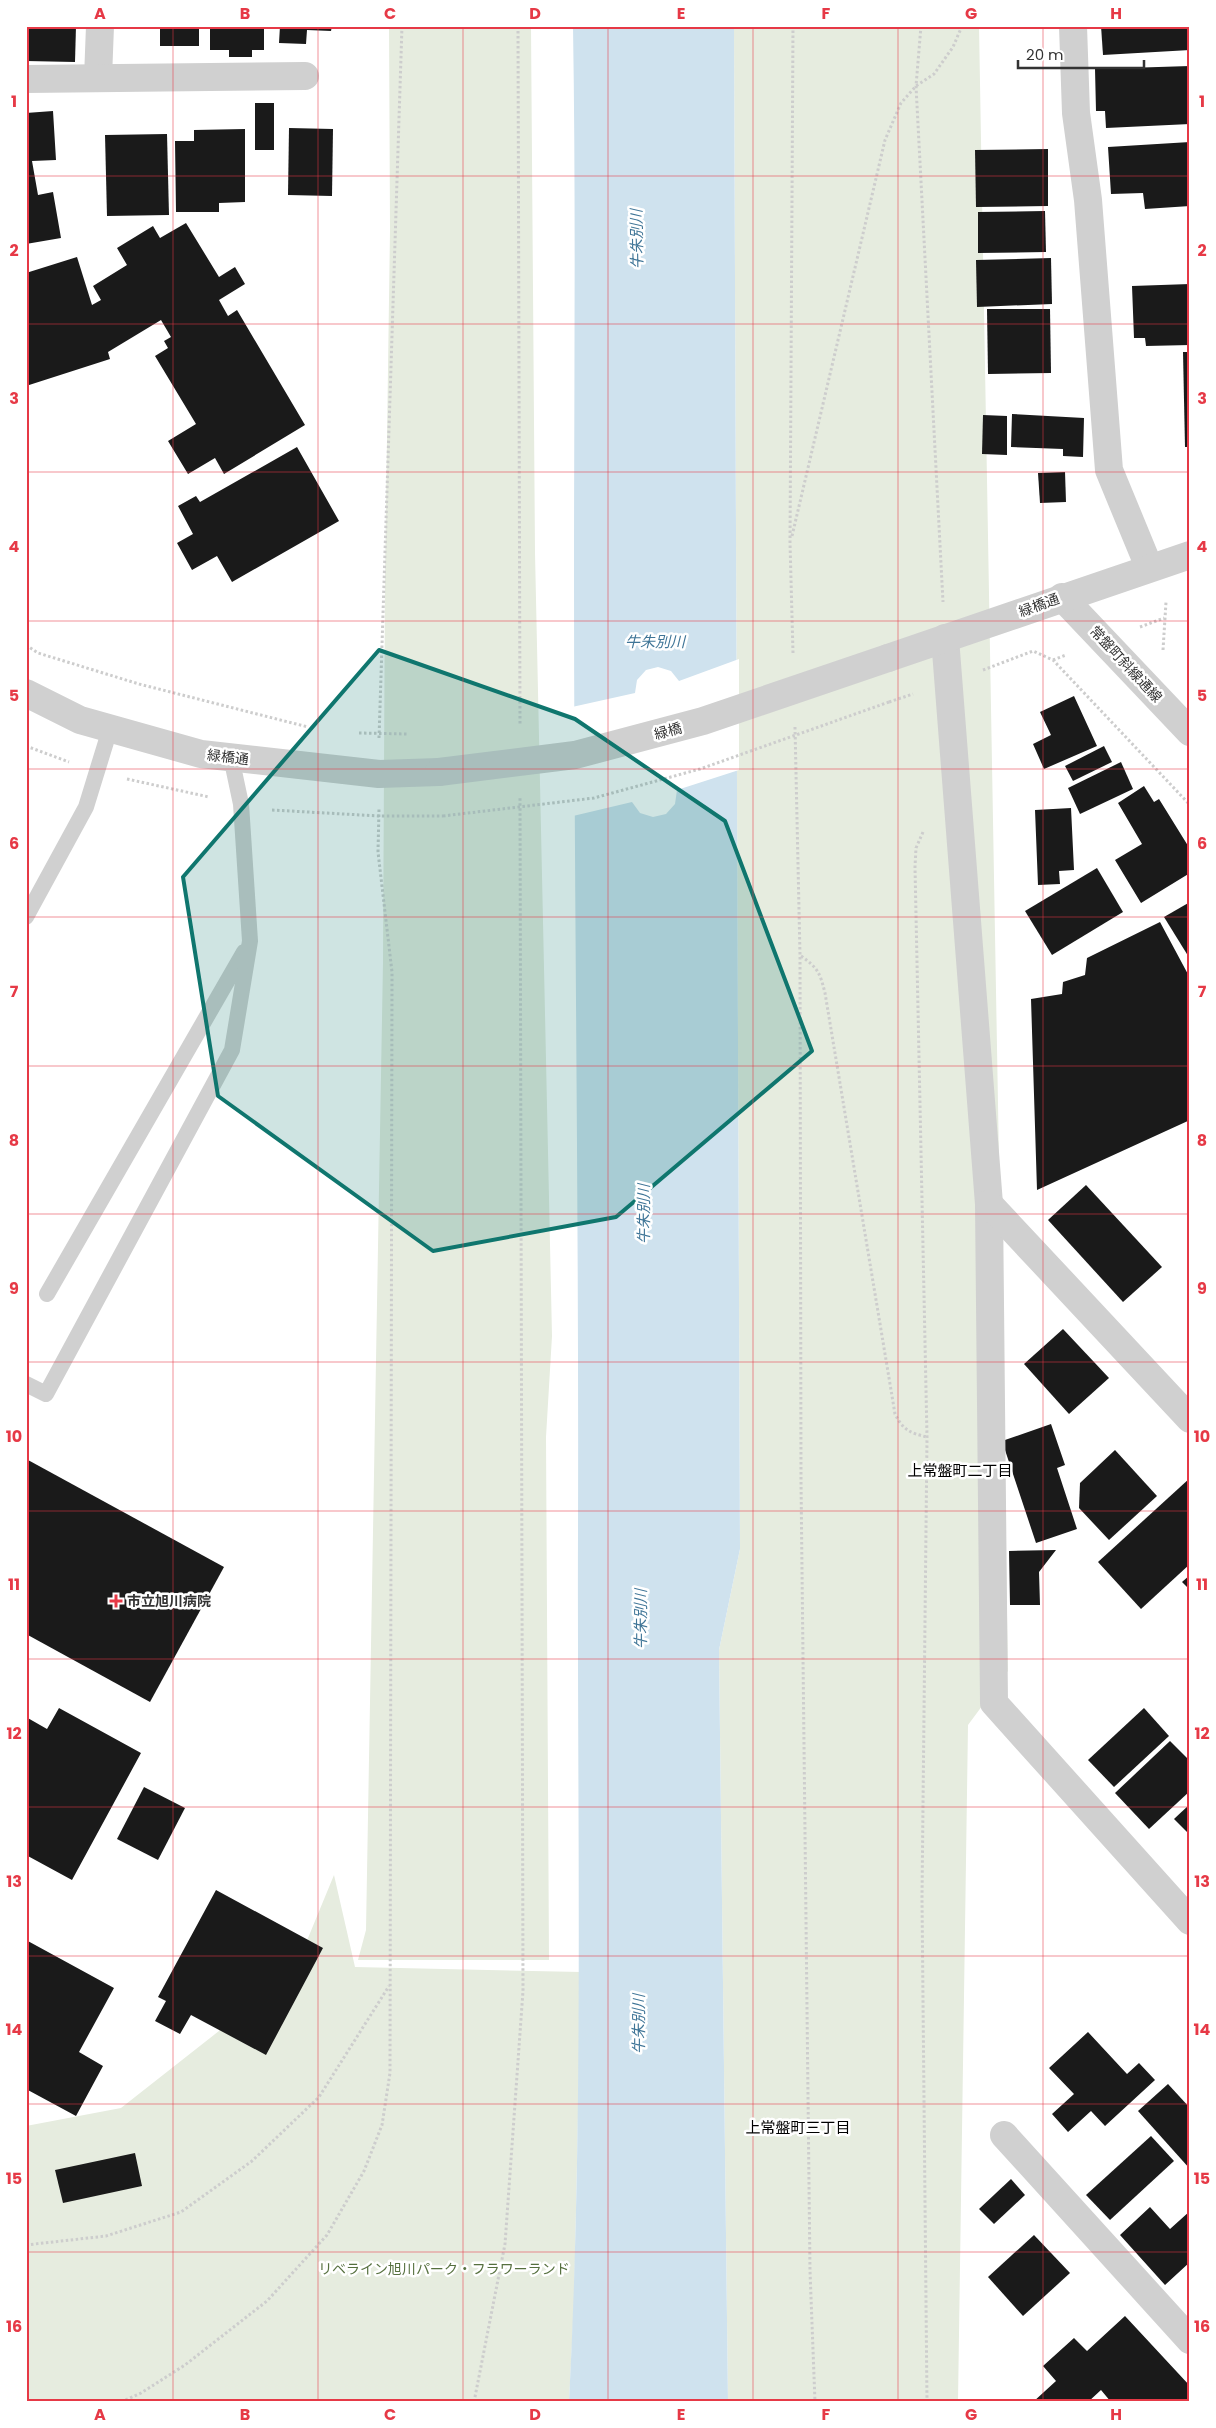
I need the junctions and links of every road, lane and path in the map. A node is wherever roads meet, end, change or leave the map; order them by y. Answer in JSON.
{"nodes":[{"id":1,"x":100,"y":26,"type":"edge"},
{"id":2,"x":402,"y":26,"type":"edge"},
{"id":3,"x":518,"y":26,"type":"edge"},
{"id":4,"x":794,"y":26,"type":"edge"},
{"id":5,"x":921,"y":26,"type":"edge"},
{"id":6,"x":962,"y":26,"type":"edge"},
{"id":7,"x":1073,"y":26,"type":"edge"},
{"id":8,"x":305,"y":76,"type":"dead end"},
{"id":9,"x":98,"y":78,"type":"junction"},
{"id":10,"x":26,"y":79,"type":"edge"},
{"id":11,"x":916,"y":86,"type":"junction"},
{"id":12,"x":790,"y":543,"type":"junction"},
{"id":13,"x":1190,"y":555,"type":"edge"},
{"id":14,"x":1149,"y":567,"type":"junction"},
{"id":15,"x":1062,"y":597,"type":"junction"},
{"id":16,"x":1164,"y":618,"type":"dead end"},
{"id":17,"x":945,"y":638,"type":"junction"},
{"id":18,"x":26,"y":645,"type":"edge"},
{"id":19,"x":1163,"y":650,"type":"dead end"},
{"id":20,"x":795,"y":653,"type":"dead end"},
{"id":21,"x":785,"y":656,"type":"dead end"},
{"id":22,"x":888,"y":658,"type":"joint"},
{"id":23,"x":1053,"y":660,"type":"dead end"},
{"id":24,"x":793,"y":661,"type":"dead end"},
{"id":25,"x":26,"y":694,"type":"edge"},
{"id":26,"x":889,"y":702,"type":"dead end"},
{"id":27,"x":794,"y":720,"type":"dead end"},
{"id":28,"x":529,"y":726,"type":"dead end"},
{"id":29,"x":313,"y":728,"type":"dead end"},
{"id":30,"x":110,"y":729,"type":"junction"},
{"id":31,"x":1190,"y":732,"type":"edge"},
{"id":32,"x":350,"y":733,"type":"dead end"},
{"id":33,"x":379,"y":733,"type":"junction"},
{"id":34,"x":413,"y":735,"type":"dead end"},
{"id":35,"x":231,"y":757,"type":"junction"},
{"id":36,"x":439,"y":772,"type":"joint"},
{"id":37,"x":379,"y":774,"type":"junction"},
{"id":38,"x":957,"y":785,"type":"junction"},
{"id":39,"x":520,"y":796,"type":"dead end"},
{"id":40,"x":1190,"y":805,"type":"edge"},
{"id":41,"x":443,"y":816,"type":"dead end"},
{"id":42,"x":26,"y":917,"type":"edge"},
{"id":43,"x":250,"y":941,"type":"junction"},
{"id":44,"x":800,"y":955,"type":"junction"},
{"id":45,"x":989,"y":1204,"type":"junction"},
{"id":46,"x":47,"y":1294,"type":"dead end"},
{"id":47,"x":26,"y":1384,"type":"edge"},
{"id":48,"x":1185,"y":1405,"type":"edge"},
{"id":49,"x":927,"y":1437,"type":"junction"},
{"id":50,"x":1190,"y":1921,"type":"edge"},
{"id":51,"x":390,"y":1986,"type":"junction"},
{"id":52,"x":1004,"y":2135,"type":"dead end"},
{"id":53,"x":26,"y":2245,"type":"edge"},
{"id":54,"x":1190,"y":2340,"type":"edge"},
{"id":55,"x":121,"y":2402,"type":"edge"},
{"id":56,"x":474,"y":2402,"type":"edge"},
{"id":57,"x":815,"y":2402,"type":"edge"},
{"id":58,"x":927,"y":2402,"type":"edge"}],
"edges":[{"from":1,"to":9,"type":"street"},
{"from":2,"to":33,"type":"path"},
{"from":3,"to":28,"type":"path"},
{"from":4,"to":12,"type":"path"},
{"from":5,"to":11,"type":"path"},
{"from":6,"to":11,"type":"path"},
{"from":7,"to":14,"type":"street"},
{"from":8,"to":9,"type":"street"},
{"from":9,"to":10,"type":"street"},
{"from":11,"to":12,"type":"path"},
{"from":11,"to":17,"type":"path"},
{"from":12,"to":24,"type":"path"},
{"from":13,"to":14,"type":"street","name":"緑橋通"},
{"from":14,"to":15,"type":"street","name":"緑橋通"},
{"from":15,"to":17,"type":"street","name":"緑橋通"},
{"from":15,"to":31,"type":"street","name":"常盤町斜線通線"},
{"from":16,"to":19,"type":"path"},
{"from":17,"to":22,"type":"street","name":"緑橋通"},
{"from":17,"to":38,"type":"street"},
{"from":18,"to":29,"type":"path"},
{"from":20,"to":21,"type":"path"},
{"from":22,"to":36,"type":"street","name":"緑橋","bridge":true},
{"from":23,"to":40,"type":"path"},
{"from":25,"to":30,"type":"street","name":"緑橋通"},
{"from":26,"to":41,"type":"path","bridge":true},
{"from":27,"to":44,"type":"path"},
{"from":30,"to":35,"type":"street","name":"緑橋通"},
{"from":30,"to":42,"type":"lane"},
{"from":32,"to":33,"type":"path"},
{"from":33,"to":34,"type":"path"},
{"from":33,"to":37,"type":"path"},
{"from":35,"to":37,"type":"street","name":"緑橋通"},
{"from":35,"to":43,"type":"lane"},
{"from":36,"to":37,"type":"street","name":"緑橋通"},
{"from":37,"to":51,"type":"path"},
{"from":38,"to":45,"type":"street"},
{"from":38,"to":49,"type":"path"},
{"from":39,"to":56,"type":"path"},
{"from":43,"to":46,"type":"lane"},
{"from":43,"to":47,"type":"lane"},
{"from":44,"to":49,"type":"path"},
{"from":44,"to":57,"type":"path"},
{"from":45,"to":48,"type":"street"},
{"from":45,"to":50,"type":"street"},
{"from":49,"to":58,"type":"path"},
{"from":51,"to":53,"type":"path"},
{"from":51,"to":55,"type":"path"},
{"from":52,"to":54,"type":"street"}]}
